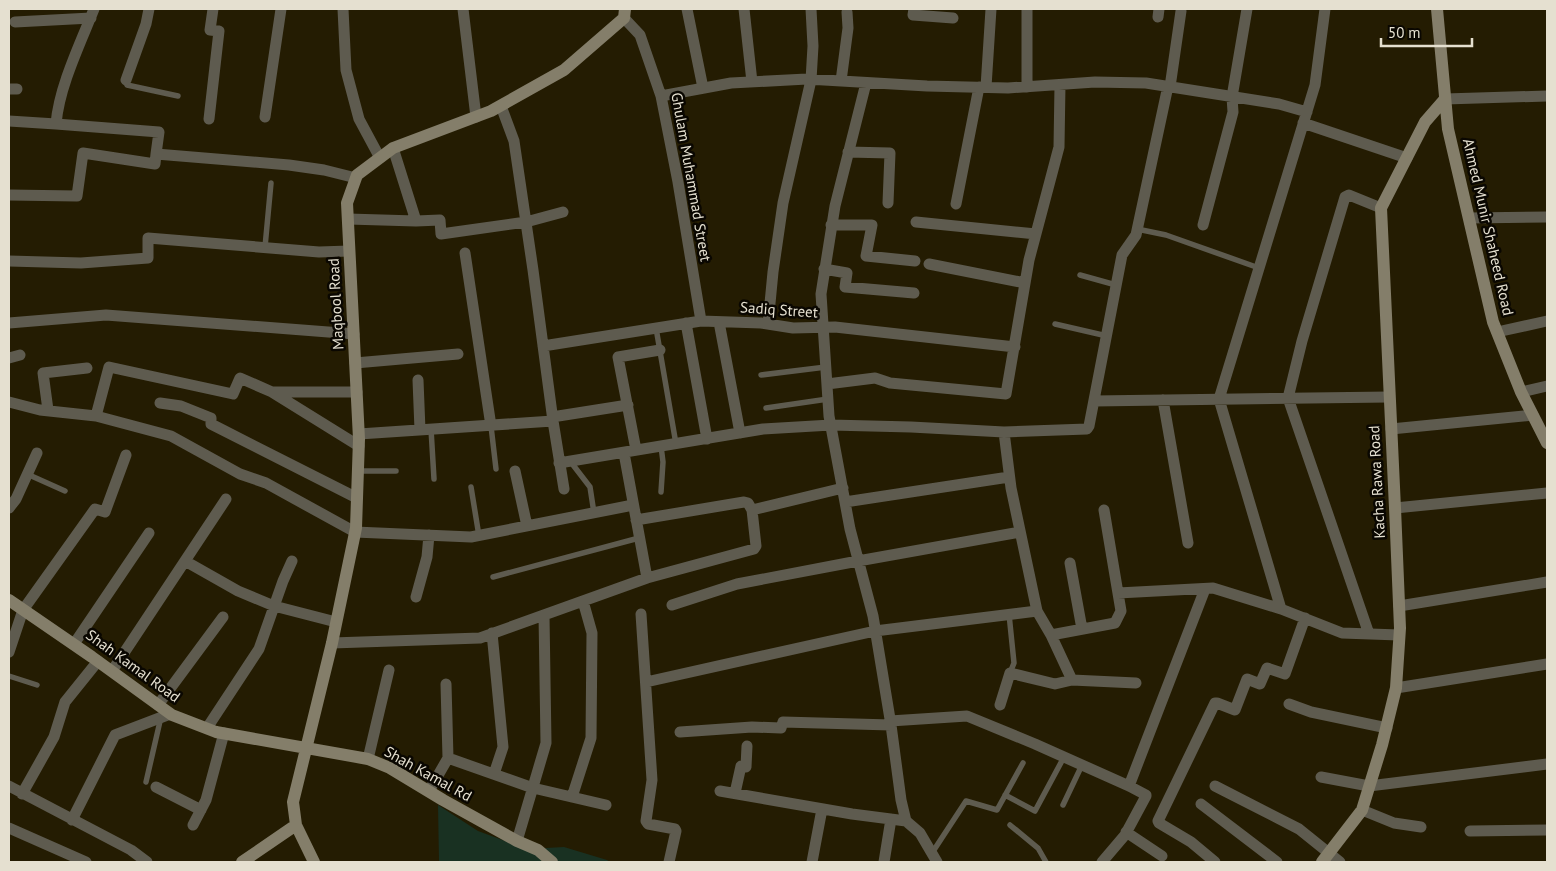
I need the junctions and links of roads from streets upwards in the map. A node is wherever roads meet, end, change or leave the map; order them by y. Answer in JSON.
{"nodes":[{"id":1,"x":149,"y":9,"type":"edge"},
{"id":2,"x":213,"y":9,"type":"edge"},
{"id":3,"x":280,"y":9,"type":"edge"},
{"id":4,"x":343,"y":9,"type":"edge"},
{"id":5,"x":463,"y":9,"type":"edge"},
{"id":6,"x":687,"y":9,"type":"edge"},
{"id":7,"x":744,"y":9,"type":"edge"},
{"id":8,"x":812,"y":9,"type":"edge"},
{"id":9,"x":914,"y":9,"type":"edge"},
{"id":10,"x":991,"y":9,"type":"edge"},
{"id":11,"x":1027,"y":9,"type":"edge"},
{"id":12,"x":1246,"y":9,"type":"edge"},
{"id":13,"x":1325,"y":9,"type":"edge"},
{"id":14,"x":1437,"y":9,"type":"edge"},
{"id":15,"x":1181,"y":11,"type":"dead end"},
{"id":16,"x":847,"y":12,"type":"dead end"},
{"id":17,"x":92,"y":14,"type":"edge"},
{"id":18,"x":624,"y":14,"type":"edge"},
{"id":19,"x":953,"y":18,"type":"dead end"},
{"id":20,"x":15,"y":22,"type":"dead end"},
{"id":21,"x":126,"y":80,"type":"road end"},
{"id":22,"x":811,"y":80,"type":"junction"},
{"id":23,"x":842,"y":81,"type":"junction"},
{"id":24,"x":752,"y":82,"type":"junction"},
{"id":25,"x":866,"y":83,"type":"junction"},
{"id":26,"x":1060,"y":85,"type":"junction"},
{"id":27,"x":982,"y":87,"type":"junction"},
{"id":28,"x":1027,"y":87,"type":"junction"},
{"id":29,"x":1169,"y":87,"type":"junction"},
{"id":30,"x":703,"y":88,"type":"junction"},
{"id":31,"x":662,"y":96,"type":"junction"},
{"id":32,"x":1547,"y":96,"type":"edge"},
{"id":33,"x":1232,"y":97,"type":"junction"},
{"id":34,"x":1445,"y":100,"type":"junction"},
{"id":35,"x":501,"y":106,"type":"junction"},
{"id":36,"x":265,"y":117,"type":"dead end"},
{"id":37,"x":476,"y":117,"type":"junction"},
{"id":38,"x":209,"y":118,"type":"dead end"},
{"id":39,"x":1305,"y":118,"type":"junction"},
{"id":40,"x":9,"y":121,"type":"edge"},
{"id":41,"x":56,"y":124,"type":"junction"},
{"id":42,"x":393,"y":148,"type":"junction"},
{"id":43,"x":848,"y":152,"type":"junction"},
{"id":44,"x":156,"y":154,"type":"junction"},
{"id":45,"x":380,"y":158,"type":"junction"},
{"id":46,"x":1407,"y":158,"type":"junction"},
{"id":47,"x":356,"y":178,"type":"junction"},
{"id":48,"x":9,"y":195,"type":"edge"},
{"id":49,"x":888,"y":203,"type":"dead end"},
{"id":50,"x":956,"y":204,"type":"dead end"},
{"id":51,"x":1381,"y":208,"type":"junction"},
{"id":52,"x":562,"y":212,"type":"dead end"},
{"id":53,"x":1547,"y":217,"type":"edge"},
{"id":54,"x":1469,"y":218,"type":"junction"},
{"id":55,"x":348,"y":219,"type":"junction"},
{"id":56,"x":416,"y":221,"type":"junction"},
{"id":57,"x":526,"y":222,"type":"junction"},
{"id":58,"x":916,"y":222,"type":"dead end"},
{"id":59,"x":831,"y":225,"type":"junction"},
{"id":60,"x":1203,"y":225,"type":"dead end"},
{"id":61,"x":1036,"y":234,"type":"junction"},
{"id":62,"x":349,"y":251,"type":"junction"},
{"id":63,"x":465,"y":253,"type":"dead end"},
{"id":64,"x":9,"y":261,"type":"edge"},
{"id":65,"x":915,"y":261,"type":"dead end"},
{"id":66,"x":930,"y":264,"type":"dead end"},
{"id":67,"x":824,"y":269,"type":"junction"},
{"id":68,"x":1026,"y":283,"type":"junction"},
{"id":69,"x":914,"y":293,"type":"dead end"},
{"id":70,"x":701,"y":321,"type":"junction"},
{"id":71,"x":1547,"y":321,"type":"edge"},
{"id":72,"x":719,"y":322,"type":"junction"},
{"id":73,"x":9,"y":323,"type":"edge"},
{"id":74,"x":686,"y":323,"type":"junction"},
{"id":75,"x":768,"y":324,"type":"junction"},
{"id":76,"x":823,"y":328,"type":"junction"},
{"id":77,"x":1497,"y":332,"type":"junction"},
{"id":78,"x":354,"y":334,"type":"junction"},
{"id":79,"x":543,"y":346,"type":"junction"},
{"id":80,"x":1014,"y":347,"type":"junction"},
{"id":81,"x":660,"y":350,"type":"road end"},
{"id":82,"x":458,"y":354,"type":"dead end"},
{"id":83,"x":20,"y":355,"type":"dead end"},
{"id":84,"x":9,"y":358,"type":"edge"},
{"id":85,"x":355,"y":363,"type":"junction"},
{"id":86,"x":87,"y":368,"type":"dead end"},
{"id":87,"x":418,"y":380,"type":"dead end"},
{"id":88,"x":827,"y":384,"type":"junction"},
{"id":89,"x":1547,"y":386,"type":"edge"},
{"id":90,"x":272,"y":392,"type":"junction"},
{"id":91,"x":357,"y":392,"type":"junction"},
{"id":92,"x":1521,"y":392,"type":"junction"},
{"id":93,"x":1389,"y":397,"type":"junction"},
{"id":94,"x":1288,"y":398,"type":"junction"},
{"id":95,"x":1219,"y":399,"type":"junction"},
{"id":96,"x":1162,"y":400,"type":"junction"},
{"id":97,"x":1094,"y":401,"type":"junction"},
{"id":98,"x":9,"y":402,"type":"edge"},
{"id":99,"x":160,"y":403,"type":"dead end"},
{"id":100,"x":628,"y":405,"type":"junction"},
{"id":101,"x":48,"y":410,"type":"junction"},
{"id":102,"x":1533,"y":415,"type":"junction"},
{"id":103,"x":96,"y":416,"type":"junction"},
{"id":104,"x":552,"y":419,"type":"junction"},
{"id":105,"x":831,"y":425,"type":"junction"},
{"id":106,"x":491,"y":426,"type":"junction"},
{"id":107,"x":1391,"y":429,"type":"junction"},
{"id":108,"x":426,"y":430,"type":"junction"},
{"id":109,"x":1004,"y":432,"type":"junction"},
{"id":110,"x":740,"y":433,"type":"junction"},
{"id":111,"x":707,"y":439,"type":"junction"},
{"id":112,"x":359,"y":440,"type":"junction"},
{"id":113,"x":1547,"y":442,"type":"edge"},
{"id":114,"x":636,"y":450,"type":"junction"},
{"id":115,"x":624,"y":452,"type":"junction"},
{"id":116,"x":37,"y":453,"type":"dead end"},
{"id":117,"x":126,"y":454,"type":"dead end"},
{"id":118,"x":565,"y":462,"type":"junction"},
{"id":119,"x":514,"y":471,"type":"dead end"},
{"id":120,"x":1009,"y":478,"type":"junction"},
{"id":121,"x":842,"y":488,"type":"junction"},
{"id":122,"x":564,"y":490,"type":"dead end"},
{"id":123,"x":1547,"y":493,"type":"edge"},
{"id":124,"x":357,"y":498,"type":"junction"},
{"id":125,"x":226,"y":499,"type":"dead end"},
{"id":126,"x":845,"y":502,"type":"junction"},
{"id":127,"x":634,"y":505,"type":"junction"},
{"id":128,"x":9,"y":508,"type":"edge"},
{"id":129,"x":1395,"y":508,"type":"junction"},
{"id":130,"x":752,"y":510,"type":"junction"},
{"id":131,"x":1104,"y":510,"type":"dead end"},
{"id":132,"x":636,"y":520,"type":"junction"},
{"id":133,"x":527,"y":526,"type":"junction"},
{"id":134,"x":355,"y":532,"type":"junction"},
{"id":135,"x":1020,"y":532,"type":"junction"},
{"id":136,"x":149,"y":533,"type":"dead end"},
{"id":137,"x":429,"y":535,"type":"junction"},
{"id":138,"x":1188,"y":544,"type":"dead end"},
{"id":139,"x":185,"y":560,"type":"junction"},
{"id":140,"x":292,"y":561,"type":"dead end"},
{"id":141,"x":858,"y":561,"type":"junction"},
{"id":142,"x":1070,"y":563,"type":"dead end"},
{"id":143,"x":646,"y":578,"type":"junction"},
{"id":144,"x":1547,"y":582,"type":"edge"},
{"id":145,"x":1205,"y":589,"type":"junction"},
{"id":146,"x":1118,"y":593,"type":"junction"},
{"id":147,"x":416,"y":597,"type":"dead end"},
{"id":148,"x":9,"y":600,"type":"edge"},
{"id":149,"x":583,"y":601,"type":"junction"},
{"id":150,"x":672,"y":605,"type":"dead end"},
{"id":151,"x":274,"y":606,"type":"junction"},
{"id":152,"x":1399,"y":606,"type":"junction"},
{"id":153,"x":1281,"y":609,"type":"junction"},
{"id":154,"x":23,"y":610,"type":"junction"},
{"id":155,"x":1037,"y":611,"type":"junction"},
{"id":156,"x":641,"y":614,"type":"dead end"},
{"id":157,"x":544,"y":615,"type":"junction"},
{"id":158,"x":223,"y":617,"type":"dead end"},
{"id":159,"x":1305,"y":618,"type":"junction"},
{"id":160,"x":336,"y":622,"type":"junction"},
{"id":161,"x":1082,"y":629,"type":"junction"},
{"id":162,"x":875,"y":631,"type":"junction"},
{"id":163,"x":492,"y":633,"type":"junction"},
{"id":164,"x":1369,"y":634,"type":"junction"},
{"id":165,"x":1051,"y":635,"type":"junction"},
{"id":166,"x":1399,"y":635,"type":"junction"},
{"id":167,"x":332,"y":642,"type":"junction"},
{"id":168,"x":74,"y":644,"type":"junction"},
{"id":169,"x":9,"y":652,"type":"edge"},
{"id":170,"x":98,"y":661,"type":"junction"},
{"id":171,"x":1547,"y":664,"type":"edge"},
{"id":172,"x":389,"y":670,"type":"dead end"},
{"id":173,"x":112,"y":671,"type":"junction"},
{"id":174,"x":1072,"y":680,"type":"junction"},
{"id":175,"x":646,"y":682,"type":"junction"},
{"id":176,"x":1136,"y":683,"type":"dead end"},
{"id":177,"x":446,"y":684,"type":"dead end"},
{"id":178,"x":1396,"y":688,"type":"junction"},
{"id":179,"x":1289,"y":704,"type":"dead end"},
{"id":180,"x":1000,"y":706,"type":"dead end"},
{"id":181,"x":163,"y":712,"type":"junction"},
{"id":182,"x":890,"y":723,"type":"junction"},
{"id":183,"x":207,"y":728,"type":"junction"},
{"id":184,"x":1386,"y":728,"type":"junction"},
{"id":185,"x":680,"y":732,"type":"dead end"},
{"id":186,"x":224,"y":734,"type":"junction"},
{"id":187,"x":747,"y":746,"type":"dead end"},
{"id":188,"x":306,"y":749,"type":"junction"},
{"id":189,"x":448,"y":758,"type":"junction"},
{"id":190,"x":368,"y":759,"type":"junction"},
{"id":191,"x":1547,"y":764,"type":"edge"},
{"id":192,"x":494,"y":774,"type":"junction"},
{"id":193,"x":1321,"y":776,"type":"dead end"},
{"id":194,"x":151,"y":785,"type":"road end"},
{"id":195,"x":9,"y":786,"type":"edge"},
{"id":196,"x":1129,"y":786,"type":"junction"},
{"id":197,"x":1214,"y":786,"type":"dead end"},
{"id":198,"x":1369,"y":786,"type":"junction"},
{"id":199,"x":534,"y":788,"type":"junction"},
{"id":200,"x":430,"y":791,"type":"junction"},
{"id":201,"x":720,"y":791,"type":"dead end"},
{"id":202,"x":735,"y":793,"type":"junction"},
{"id":203,"x":22,"y":794,"type":"junction"},
{"id":204,"x":572,"y":797,"type":"junction"},
{"id":205,"x":1201,"y":804,"type":"dead end"},
{"id":206,"x":606,"y":805,"type":"dead end"},
{"id":207,"x":822,"y":809,"type":"junction"},
{"id":208,"x":201,"y":810,"type":"junction"},
{"id":209,"x":1362,"y":810,"type":"junction"},
{"id":210,"x":891,"y":819,"type":"junction"},
{"id":211,"x":72,"y":820,"type":"junction"},
{"id":212,"x":906,"y":821,"type":"junction"},
{"id":213,"x":193,"y":825,"type":"dead end"},
{"id":214,"x":296,"y":825,"type":"junction"},
{"id":215,"x":1422,"y":827,"type":"dead end"},
{"id":216,"x":9,"y":828,"type":"edge"},
{"id":217,"x":1470,"y":830,"type":"dead end"},
{"id":218,"x":1547,"y":830,"type":"edge"},
{"id":219,"x":1126,"y":832,"type":"junction"},
{"id":220,"x":517,"y":841,"type":"junction"},
{"id":221,"x":1162,"y":856,"type":"dead end"},
{"id":222,"x":935,"y":858,"type":"edge"},
{"id":223,"x":1325,"y":858,"type":"edge"},
{"id":224,"x":86,"y":862,"type":"edge"},
{"id":225,"x":147,"y":862,"type":"edge"},
{"id":226,"x":242,"y":862,"type":"edge"},
{"id":227,"x":314,"y":862,"type":"edge"},
{"id":228,"x":552,"y":862,"type":"edge"},
{"id":229,"x":669,"y":862,"type":"edge"},
{"id":230,"x":812,"y":862,"type":"edge"},
{"id":231,"x":884,"y":862,"type":"edge"},
{"id":232,"x":1102,"y":862,"type":"edge"},
{"id":233,"x":1215,"y":862,"type":"edge"},
{"id":234,"x":1277,"y":862,"type":"edge"},
{"id":235,"x":1340,"y":862,"type":"edge"}],
"edges":[{"from":1,"to":21,"type":"street"},
{"from":2,"to":38,"type":"street"},
{"from":3,"to":36,"type":"street"},
{"from":4,"to":45,"type":"street"},
{"from":5,"to":37,"type":"street"},
{"from":6,"to":30,"type":"street"},
{"from":7,"to":24,"type":"street"},
{"from":8,"to":22,"type":"street"},
{"from":9,"to":19,"type":"street"},
{"from":10,"to":27,"type":"street"},
{"from":11,"to":28,"type":"street"},
{"from":12,"to":33,"type":"street"},
{"from":13,"to":39,"type":"street"},
{"from":14,"to":34,"type":"street","name":"Ahmed Munir Shaheed Road"},
{"from":15,"to":29,"type":"street"},
{"from":16,"to":23,"type":"street"},
{"from":17,"to":20,"type":"street"},
{"from":17,"to":41,"type":"street"},
{"from":18,"to":31,"type":"street","name":"Ghulam Muhammad Street"},
{"from":18,"to":35,"type":"street","name":"Maqbool Road"},
{"from":22,"to":23,"type":"street"},
{"from":22,"to":24,"type":"street"},
{"from":22,"to":75,"type":"street"},
{"from":23,"to":25,"type":"street"},
{"from":24,"to":30,"type":"street"},
{"from":25,"to":27,"type":"street"},
{"from":25,"to":43,"type":"street"},
{"from":26,"to":28,"type":"street"},
{"from":26,"to":29,"type":"street"},
{"from":26,"to":61,"type":"street"},
{"from":27,"to":28,"type":"street"},
{"from":27,"to":50,"type":"street"},
{"from":29,"to":33,"type":"street"},
{"from":29,"to":97,"type":"street"},
{"from":30,"to":31,"type":"street"},
{"from":31,"to":70,"type":"street","name":"Ghulam Muhammad Street"},
{"from":32,"to":34,"type":"street"},
{"from":33,"to":39,"type":"street"},
{"from":33,"to":60,"type":"street"},
{"from":34,"to":46,"type":"street","name":"Kacha Rawa Road"},
{"from":34,"to":54,"type":"street","name":"Ahmed Munir Shaheed Road"},
{"from":35,"to":37,"type":"street","name":"Maqbool Road"},
{"from":35,"to":57,"type":"street"},
{"from":37,"to":42,"type":"street","name":"Maqbool Road"},
{"from":39,"to":46,"type":"street"},
{"from":39,"to":95,"type":"street"},
{"from":40,"to":41,"type":"street"},
{"from":41,"to":44,"type":"street"},
{"from":42,"to":45,"type":"street","name":"Maqbool Road"},
{"from":42,"to":56,"type":"street"},
{"from":43,"to":49,"type":"street"},
{"from":43,"to":59,"type":"street"},
{"from":44,"to":47,"type":"street"},
{"from":44,"to":48,"type":"street"},
{"from":45,"to":47,"type":"street","name":"Maqbool Road"},
{"from":46,"to":51,"type":"street","name":"Kacha Rawa Road"},
{"from":47,"to":55,"type":"street","name":"Maqbool Road"},
{"from":51,"to":93,"type":"street","name":"Kacha Rawa Road"},
{"from":51,"to":94,"type":"street"},
{"from":52,"to":57,"type":"street"},
{"from":53,"to":54,"type":"street"},
{"from":54,"to":77,"type":"street","name":"Ahmed Munir Shaheed Road"},
{"from":55,"to":56,"type":"street"},
{"from":55,"to":62,"type":"street","name":"Maqbool Road"},
{"from":56,"to":57,"type":"street"},
{"from":57,"to":79,"type":"street"},
{"from":58,"to":61,"type":"street"},
{"from":59,"to":65,"type":"street"},
{"from":59,"to":67,"type":"street"},
{"from":61,"to":68,"type":"street"},
{"from":62,"to":64,"type":"street"},
{"from":62,"to":78,"type":"street","name":"Maqbool Road"},
{"from":63,"to":106,"type":"street"},
{"from":66,"to":68,"type":"street"},
{"from":67,"to":69,"type":"street"},
{"from":67,"to":76,"type":"street"},
{"from":68,"to":80,"type":"street"},
{"from":70,"to":72,"type":"street","name":"Sadiq Street"},
{"from":70,"to":74,"type":"street","name":"Sadiq Street"},
{"from":71,"to":77,"type":"street"},
{"from":72,"to":75,"type":"street","name":"Sadiq Street"},
{"from":72,"to":110,"type":"street"},
{"from":73,"to":78,"type":"street"},
{"from":74,"to":79,"type":"street","name":"Sadiq Street"},
{"from":74,"to":111,"type":"street"},
{"from":75,"to":76,"type":"street","name":"Sadiq Street"},
{"from":76,"to":80,"type":"street","name":"Sadiq Street"},
{"from":76,"to":88,"type":"street"},
{"from":77,"to":92,"type":"street","name":"Ahmed Munir Shaheed Road"},
{"from":78,"to":85,"type":"street","name":"Maqbool Road"},
{"from":79,"to":104,"type":"street"},
{"from":80,"to":88,"type":"street"},
{"from":81,"to":100,"type":"street"},
{"from":82,"to":85,"type":"street"},
{"from":83,"to":84,"type":"street"},
{"from":85,"to":91,"type":"street","name":"Maqbool Road"},
{"from":86,"to":101,"type":"street"},
{"from":87,"to":108,"type":"street"},
{"from":88,"to":105,"type":"street"},
{"from":89,"to":92,"type":"street"},
{"from":90,"to":91,"type":"street"},
{"from":90,"to":103,"type":"street"},
{"from":90,"to":112,"type":"street"},
{"from":91,"to":112,"type":"street","name":"Maqbool Road"},
{"from":92,"to":102,"type":"street","name":"Ahmed Munir Shaheed Road"},
{"from":93,"to":94,"type":"street"},
{"from":93,"to":107,"type":"street","name":"Kacha Rawa Road"},
{"from":94,"to":95,"type":"street"},
{"from":94,"to":164,"type":"street"},
{"from":95,"to":96,"type":"street"},
{"from":95,"to":153,"type":"street"},
{"from":96,"to":97,"type":"street"},
{"from":96,"to":138,"type":"street"},
{"from":97,"to":109,"type":"street"},
{"from":98,"to":101,"type":"street"},
{"from":99,"to":124,"type":"street"},
{"from":100,"to":104,"type":"street"},
{"from":100,"to":114,"type":"street"},
{"from":101,"to":103,"type":"street"},
{"from":102,"to":107,"type":"street"},
{"from":102,"to":113,"type":"street","name":"Ahmed Munir Shaheed Road"},
{"from":103,"to":134,"type":"street"},
{"from":104,"to":106,"type":"street"},
{"from":104,"to":118,"type":"street"},
{"from":105,"to":109,"type":"street"},
{"from":105,"to":110,"type":"street"},
{"from":105,"to":121,"type":"street"},
{"from":106,"to":108,"type":"street"},
{"from":107,"to":129,"type":"street","name":"Kacha Rawa Road"},
{"from":108,"to":112,"type":"street"},
{"from":109,"to":120,"type":"street"},
{"from":110,"to":111,"type":"street"},
{"from":111,"to":114,"type":"street"},
{"from":112,"to":124,"type":"street","name":"Maqbool Road"},
{"from":114,"to":115,"type":"street"},
{"from":115,"to":118,"type":"street"},
{"from":115,"to":127,"type":"street"},
{"from":116,"to":128,"type":"street"},
{"from":117,"to":154,"type":"street"},
{"from":118,"to":122,"type":"street"},
{"from":119,"to":133,"type":"street"},
{"from":120,"to":126,"type":"street"},
{"from":120,"to":135,"type":"street"},
{"from":121,"to":126,"type":"street"},
{"from":121,"to":130,"type":"street"},
{"from":123,"to":129,"type":"street"},
{"from":124,"to":134,"type":"street","name":"Maqbool Road"},
{"from":125,"to":139,"type":"street"},
{"from":126,"to":141,"type":"street"},
{"from":127,"to":132,"type":"street"},
{"from":127,"to":133,"type":"street"},
{"from":129,"to":152,"type":"street","name":"Kacha Rawa Road"},
{"from":130,"to":132,"type":"street"},
{"from":130,"to":143,"type":"street"},
{"from":131,"to":146,"type":"street"},
{"from":132,"to":143,"type":"street"},
{"from":133,"to":137,"type":"street"},
{"from":134,"to":137,"type":"street"},
{"from":134,"to":160,"type":"street","name":"Maqbool Road"},
{"from":135,"to":141,"type":"street"},
{"from":135,"to":155,"type":"street"},
{"from":136,"to":168,"type":"street"},
{"from":137,"to":147,"type":"street"},
{"from":139,"to":151,"type":"street"},
{"from":139,"to":173,"type":"street"},
{"from":140,"to":151,"type":"street"},
{"from":141,"to":150,"type":"street"},
{"from":141,"to":162,"type":"street"},
{"from":142,"to":161,"type":"street"},
{"from":143,"to":149,"type":"street"},
{"from":144,"to":152,"type":"street"},
{"from":145,"to":146,"type":"street"},
{"from":145,"to":153,"type":"street"},
{"from":145,"to":196,"type":"street"},
{"from":146,"to":161,"type":"street"},
{"from":148,"to":154,"type":"street","name":"Shah Kamal Road"},
{"from":149,"to":157,"type":"street"},
{"from":149,"to":204,"type":"street"},
{"from":151,"to":160,"type":"street"},
{"from":151,"to":183,"type":"street"},
{"from":152,"to":166,"type":"street","name":"Kacha Rawa Road"},
{"from":153,"to":159,"type":"street"},
{"from":154,"to":168,"type":"street","name":"Shah Kamal Road"},
{"from":154,"to":169,"type":"street"},
{"from":155,"to":162,"type":"street"},
{"from":155,"to":165,"type":"street"},
{"from":156,"to":175,"type":"street"},
{"from":157,"to":163,"type":"street"},
{"from":157,"to":199,"type":"street"},
{"from":158,"to":181,"type":"street"},
{"from":159,"to":164,"type":"street"},
{"from":159,"to":233,"type":"street"},
{"from":160,"to":167,"type":"street","name":"Maqbool Road"},
{"from":161,"to":165,"type":"street"},
{"from":162,"to":175,"type":"street"},
{"from":162,"to":182,"type":"street"},
{"from":163,"to":167,"type":"street"},
{"from":163,"to":192,"type":"street"},
{"from":164,"to":166,"type":"street"},
{"from":165,"to":174,"type":"street"},
{"from":166,"to":178,"type":"street","name":"Kacha Rawa Road"},
{"from":167,"to":188,"type":"street","name":"Maqbool Road"},
{"from":168,"to":170,"type":"street","name":"Shah Kamal Road"},
{"from":170,"to":173,"type":"street","name":"Shah Kamal Road"},
{"from":170,"to":203,"type":"street"},
{"from":171,"to":178,"type":"street"},
{"from":172,"to":190,"type":"street"},
{"from":173,"to":181,"type":"street","name":"Shah Kamal Road"},
{"from":174,"to":176,"type":"street"},
{"from":174,"to":180,"type":"street"},
{"from":175,"to":229,"type":"street"},
{"from":177,"to":189,"type":"street"},
{"from":178,"to":184,"type":"street","name":"Kacha Rawa Road"},
{"from":179,"to":184,"type":"street"},
{"from":181,"to":183,"type":"street","name":"Shah Kamal Road"},
{"from":181,"to":211,"type":"street"},
{"from":182,"to":185,"type":"street"},
{"from":182,"to":196,"type":"street"},
{"from":182,"to":212,"type":"street"},
{"from":183,"to":186,"type":"street","name":"Shah Kamal Road"},
{"from":184,"to":198,"type":"street","name":"Kacha Rawa Road"},
{"from":186,"to":188,"type":"street","name":"Shah Kamal Road"},
{"from":186,"to":208,"type":"street"},
{"from":187,"to":202,"type":"street"},
{"from":188,"to":190,"type":"street","name":"Shah Kamal Rd"},
{"from":188,"to":214,"type":"street"},
{"from":189,"to":192,"type":"street"},
{"from":189,"to":200,"type":"street"},
{"from":190,"to":200,"type":"street","name":"Shah Kamal Rd"},
{"from":191,"to":198,"type":"street"},
{"from":192,"to":199,"type":"street"},
{"from":193,"to":198,"type":"street"},
{"from":194,"to":208,"type":"street"},
{"from":195,"to":203,"type":"street"},
{"from":196,"to":219,"type":"street"},
{"from":197,"to":223,"type":"street"},
{"from":198,"to":209,"type":"street","name":"Kacha Rawa Road"},
{"from":199,"to":204,"type":"street"},
{"from":199,"to":220,"type":"street"},
{"from":200,"to":220,"type":"street","name":"Shah Kamal Rd"},
{"from":201,"to":202,"type":"street"},
{"from":202,"to":207,"type":"street"},
{"from":203,"to":211,"type":"street"},
{"from":204,"to":206,"type":"street"},
{"from":205,"to":234,"type":"street"},
{"from":207,"to":210,"type":"street"},
{"from":207,"to":230,"type":"street"},
{"from":208,"to":213,"type":"street"},
{"from":209,"to":215,"type":"street"},
{"from":209,"to":223,"type":"street","name":"Kacha Rawa Road"},
{"from":210,"to":212,"type":"street"},
{"from":210,"to":231,"type":"street"},
{"from":211,"to":225,"type":"street"},
{"from":212,"to":222,"type":"street"},
{"from":214,"to":226,"type":"street"},
{"from":214,"to":227,"type":"street"},
{"from":216,"to":224,"type":"street"},
{"from":217,"to":218,"type":"street"},
{"from":219,"to":221,"type":"street"},
{"from":219,"to":232,"type":"street"},
{"from":220,"to":228,"type":"street","name":"Shah Kamal Rd"},
{"from":223,"to":235,"type":"street"}]}
